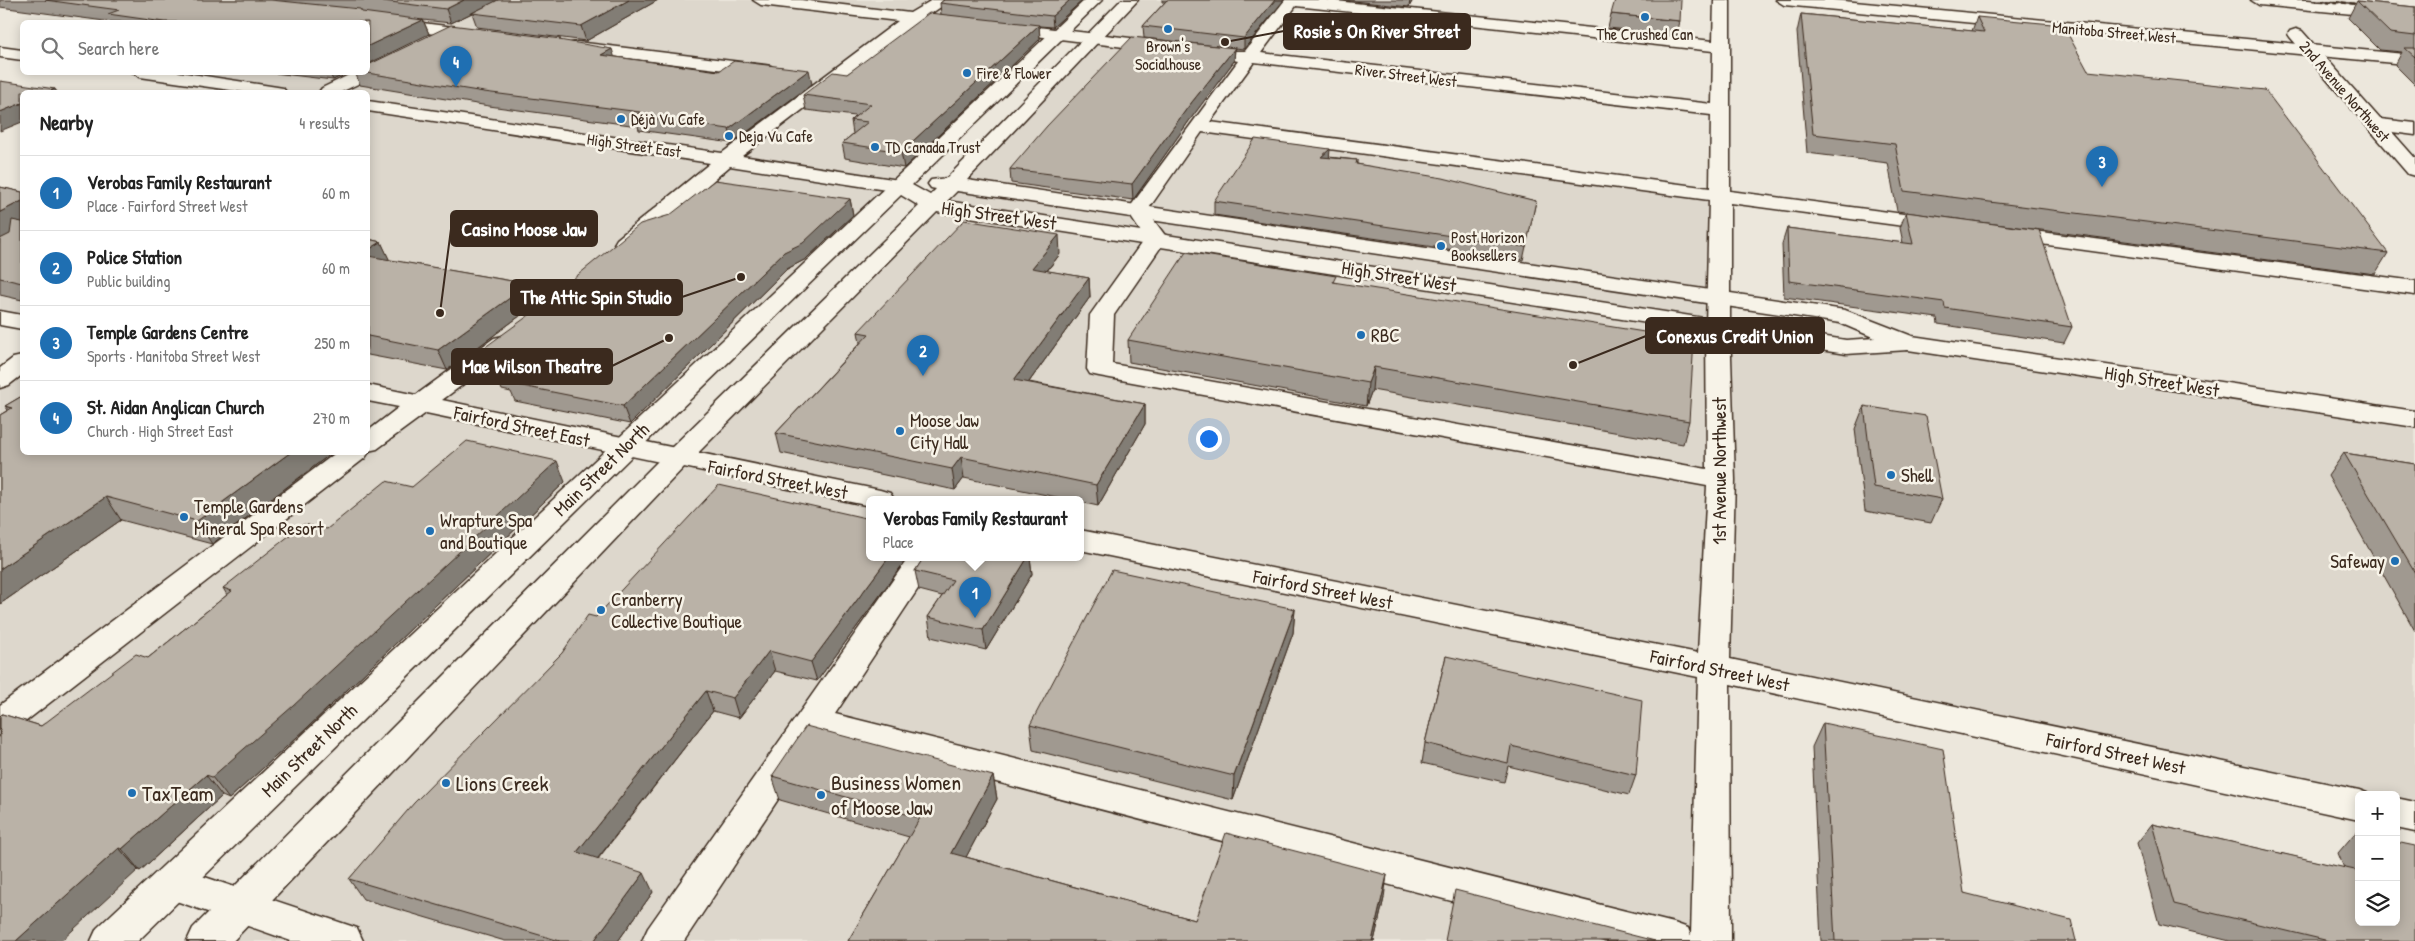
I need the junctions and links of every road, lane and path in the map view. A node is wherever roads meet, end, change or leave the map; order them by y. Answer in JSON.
{"nodes":[{"id":1,"x":761,"y":0,"type":"edge"},
{"id":2,"x":943,"y":0,"type":"edge"},
{"id":3,"x":1094,"y":0,"type":"edge"},
{"id":4,"x":1130,"y":0,"type":"edge"},
{"id":5,"x":1293,"y":0,"type":"edge"},
{"id":6,"x":1722,"y":0,"type":"edge"},
{"id":7,"x":1784,"y":0,"type":"edge"},
{"id":8,"x":1924,"y":0,"type":"edge"},
{"id":9,"x":2259,"y":0,"type":"edge"},
{"id":10,"x":2415,"y":15,"type":"edge"},
{"id":11,"x":912,"y":18,"type":"junction"},
{"id":12,"x":475,"y":20,"type":"dead end"},
{"id":13,"x":374,"y":21,"type":"edge"},
{"id":14,"x":970,"y":24,"type":"edge"},
{"id":15,"x":989,"y":26,"type":"edge"},
{"id":16,"x":451,"y":32,"type":"junction"},
{"id":17,"x":1057,"y":34,"type":"junction"},
{"id":18,"x":2296,"y":34,"type":"junction"},
{"id":19,"x":490,"y":36,"type":"edge"},
{"id":20,"x":1092,"y":38,"type":"junction"},
{"id":21,"x":425,"y":45,"type":"edge"},
{"id":22,"x":559,"y":45,"type":"edge"},
{"id":23,"x":2415,"y":46,"type":"edge"},
{"id":24,"x":1722,"y":47,"type":"junction"},
{"id":25,"x":1181,"y":48,"type":"edge"},
{"id":26,"x":2310,"y":50,"type":"junction"},
{"id":27,"x":0,"y":52,"type":"edge"},
{"id":28,"x":407,"y":53,"type":"edge"},
{"id":29,"x":1220,"y":53,"type":"edge"},
{"id":30,"x":20,"y":55,"type":"edge"},
{"id":31,"x":1250,"y":56,"type":"junction"},
{"id":32,"x":2415,"y":60,"type":"edge"},
{"id":33,"x":370,"y":71,"type":"edge"},
{"id":34,"x":784,"y":72,"type":"edge"},
{"id":35,"x":161,"y":75,"type":"edge"},
{"id":36,"x":362,"y":75,"type":"edge"},
{"id":37,"x":264,"y":90,"type":"edge"},
{"id":38,"x":332,"y":90,"type":"edge"},
{"id":39,"x":370,"y":106,"type":"edge"},
{"id":40,"x":1721,"y":111,"type":"junction"},
{"id":41,"x":2375,"y":124,"type":"junction"},
{"id":42,"x":1197,"y":126,"type":"junction"},
{"id":43,"x":2415,"y":128,"type":"edge"},
{"id":44,"x":728,"y":158,"type":"junction"},
{"id":45,"x":2415,"y":170,"type":"edge"},
{"id":46,"x":952,"y":184,"type":"junction"},
{"id":47,"x":899,"y":186,"type":"junction"},
{"id":48,"x":1720,"y":195,"type":"junction"},
{"id":49,"x":932,"y":205,"type":"junction"},
{"id":50,"x":1137,"y":211,"type":"junction"},
{"id":51,"x":1156,"y":238,"type":"junction"},
{"id":52,"x":608,"y":259,"type":"edge"},
{"id":53,"x":2415,"y":288,"type":"edge"},
{"id":54,"x":1719,"y":298,"type":"junction"},
{"id":55,"x":0,"y":318,"type":"edge"},
{"id":56,"x":20,"y":322,"type":"edge"},
{"id":57,"x":1718,"y":327,"type":"junction"},
{"id":58,"x":517,"y":333,"type":"edge"},
{"id":59,"x":1908,"y":344,"type":"junction"},
{"id":60,"x":20,"y":365,"type":"edge"},
{"id":61,"x":0,"y":380,"type":"edge"},
{"id":62,"x":370,"y":393,"type":"edge"},
{"id":63,"x":419,"y":404,"type":"junction"},
{"id":64,"x":2415,"y":420,"type":"edge"},
{"id":65,"x":370,"y":441,"type":"edge"},
{"id":66,"x":624,"y":448,"type":"junction"},
{"id":67,"x":351,"y":455,"type":"edge"},
{"id":68,"x":676,"y":459,"type":"junction"},
{"id":69,"x":1721,"y":480,"type":"junction"},
{"id":70,"x":866,"y":496,"type":"edge"},
{"id":71,"x":1084,"y":541,"type":"edge"},
{"id":72,"x":921,"y":561,"type":"edge"},
{"id":73,"x":1714,"y":668,"type":"junction"},
{"id":74,"x":812,"y":721,"type":"junction"},
{"id":75,"x":0,"y":723,"type":"edge"},
{"id":76,"x":2355,"y":804,"type":"edge"},
{"id":77,"x":2400,"y":814,"type":"edge"},
{"id":78,"x":2415,"y":817,"type":"edge"},
{"id":79,"x":172,"y":883,"type":"junction"},
{"id":80,"x":241,"y":906,"type":"junction"},
{"id":81,"x":111,"y":941,"type":"edge"},
{"id":82,"x":207,"y":941,"type":"edge"},
{"id":83,"x":343,"y":941,"type":"edge"},
{"id":84,"x":662,"y":941,"type":"edge"},
{"id":85,"x":1674,"y":941,"type":"edge"},
{"id":86,"x":1711,"y":941,"type":"edge"}],
"edges":[{"from":1,"to":11,"type":"main road"},
{"from":2,"to":11,"type":"main road"},
{"from":3,"to":17,"type":"main road","name":"Main Street North"},
{"from":4,"to":20,"type":"main road"},
{"from":5,"to":24,"type":"main road"},
{"from":5,"to":31,"type":"main road"},
{"from":6,"to":24,"type":"main road","name":"1st Avenue Northwest"},
{"from":7,"to":26,"type":"main road","name":"Manitoba Street West"},
{"from":8,"to":18,"type":"main road","name":"Manitoba Street West"},
{"from":9,"to":10,"type":"main road"},
{"from":11,"to":14,"type":"main road"},
{"from":11,"to":44,"type":"main road"},
{"from":12,"to":16,"type":"main road"},
{"from":13,"to":16,"type":"main road"},
{"from":15,"to":17,"type":"main road"},
{"from":16,"to":19,"type":"main road"},
{"from":16,"to":21,"type":"main road"},
{"from":17,"to":20,"type":"main road"},
{"from":17,"to":47,"type":"main road","name":"Main Street North"},
{"from":18,"to":23,"type":"main road","name":"Manitoba Street West"},
{"from":18,"to":26,"type":"main road","name":"2nd Avenue Northwest"},
{"from":20,"to":25,"type":"main road"},
{"from":20,"to":46,"type":"main road"},
{"from":22,"to":34,"type":"main road"},
{"from":24,"to":40,"type":"main road","name":"1st Avenue Northwest"},
{"from":26,"to":32,"type":"main road","name":"Manitoba Street West"},
{"from":26,"to":41,"type":"main road","name":"2nd Avenue Northwest"},
{"from":27,"to":30,"type":"main road"},
{"from":28,"to":33,"type":"main road"},
{"from":29,"to":31,"type":"main road","name":"River Street West"},
{"from":31,"to":40,"type":"main road","name":"River Street West"},
{"from":31,"to":42,"type":"main road"},
{"from":35,"to":37,"type":"main road"},
{"from":36,"to":38,"type":"main road"},
{"from":39,"to":44,"type":"main road","name":"High Street East"},
{"from":40,"to":48,"type":"main road","name":"1st Avenue Northwest"},
{"from":41,"to":43,"type":"main road"},
{"from":41,"to":45,"type":"main road","name":"2nd Avenue Northwest"},
{"from":42,"to":48,"type":"main road"},
{"from":42,"to":50,"type":"main road"},
{"from":44,"to":47,"type":"main road","name":"High Street East"},
{"from":44,"to":52,"type":"main road"},
{"from":46,"to":47,"type":"main road","name":"High Street West"},
{"from":46,"to":49,"type":"main road"},
{"from":46,"to":50,"type":"main road","name":"High Street West"},
{"from":47,"to":49,"type":"main road","name":"High Street West"},
{"from":47,"to":66,"type":"main road","name":"Main Street North"},
{"from":48,"to":53,"type":"main road"},
{"from":48,"to":54,"type":"main road","name":"1st Avenue Northwest"},
{"from":49,"to":51,"type":"main road","name":"High Street West"},
{"from":49,"to":68,"type":"main road"},
{"from":50,"to":51,"type":"main road"},
{"from":50,"to":54,"type":"main road","name":"High Street West"},
{"from":51,"to":57,"type":"main road","name":"High Street West"},
{"from":51,"to":69,"type":"main road"},
{"from":54,"to":57,"type":"main road","name":"1st Avenue Northwest"},
{"from":54,"to":59,"type":"main road","name":"High Street West"},
{"from":55,"to":56,"type":"main road"},
{"from":57,"to":59,"type":"main road","name":"High Street West"},
{"from":57,"to":69,"type":"main road","name":"1st Avenue Northwest"},
{"from":58,"to":63,"type":"main road"},
{"from":59,"to":64,"type":"main road","name":"High Street West"},
{"from":60,"to":61,"type":"main road"},
{"from":62,"to":63,"type":"main road","name":"Fairford Street East"},
{"from":63,"to":65,"type":"main road"},
{"from":63,"to":66,"type":"main road","name":"Fairford Street East"},
{"from":66,"to":68,"type":"main road","name":"Fairford Street East"},
{"from":66,"to":79,"type":"main road","name":"Main Street North"},
{"from":67,"to":75,"type":"main road"},
{"from":68,"to":70,"type":"main road","name":"Fairford Street West"},
{"from":68,"to":80,"type":"main road"},
{"from":69,"to":73,"type":"main road","name":"1st Avenue Northwest"},
{"from":71,"to":73,"type":"main road","name":"Fairford Street West"},
{"from":72,"to":74,"type":"main road"},
{"from":73,"to":76,"type":"main road","name":"Fairford Street West"},
{"from":73,"to":86,"type":"main road","name":"1st Avenue Northwest"},
{"from":74,"to":84,"type":"main road"},
{"from":74,"to":85,"type":"main road"},
{"from":77,"to":78,"type":"main road"},
{"from":79,"to":80,"type":"main road"},
{"from":79,"to":81,"type":"main road","name":"Main Street North"},
{"from":80,"to":82,"type":"main road"},
{"from":80,"to":83,"type":"main road"}]}
